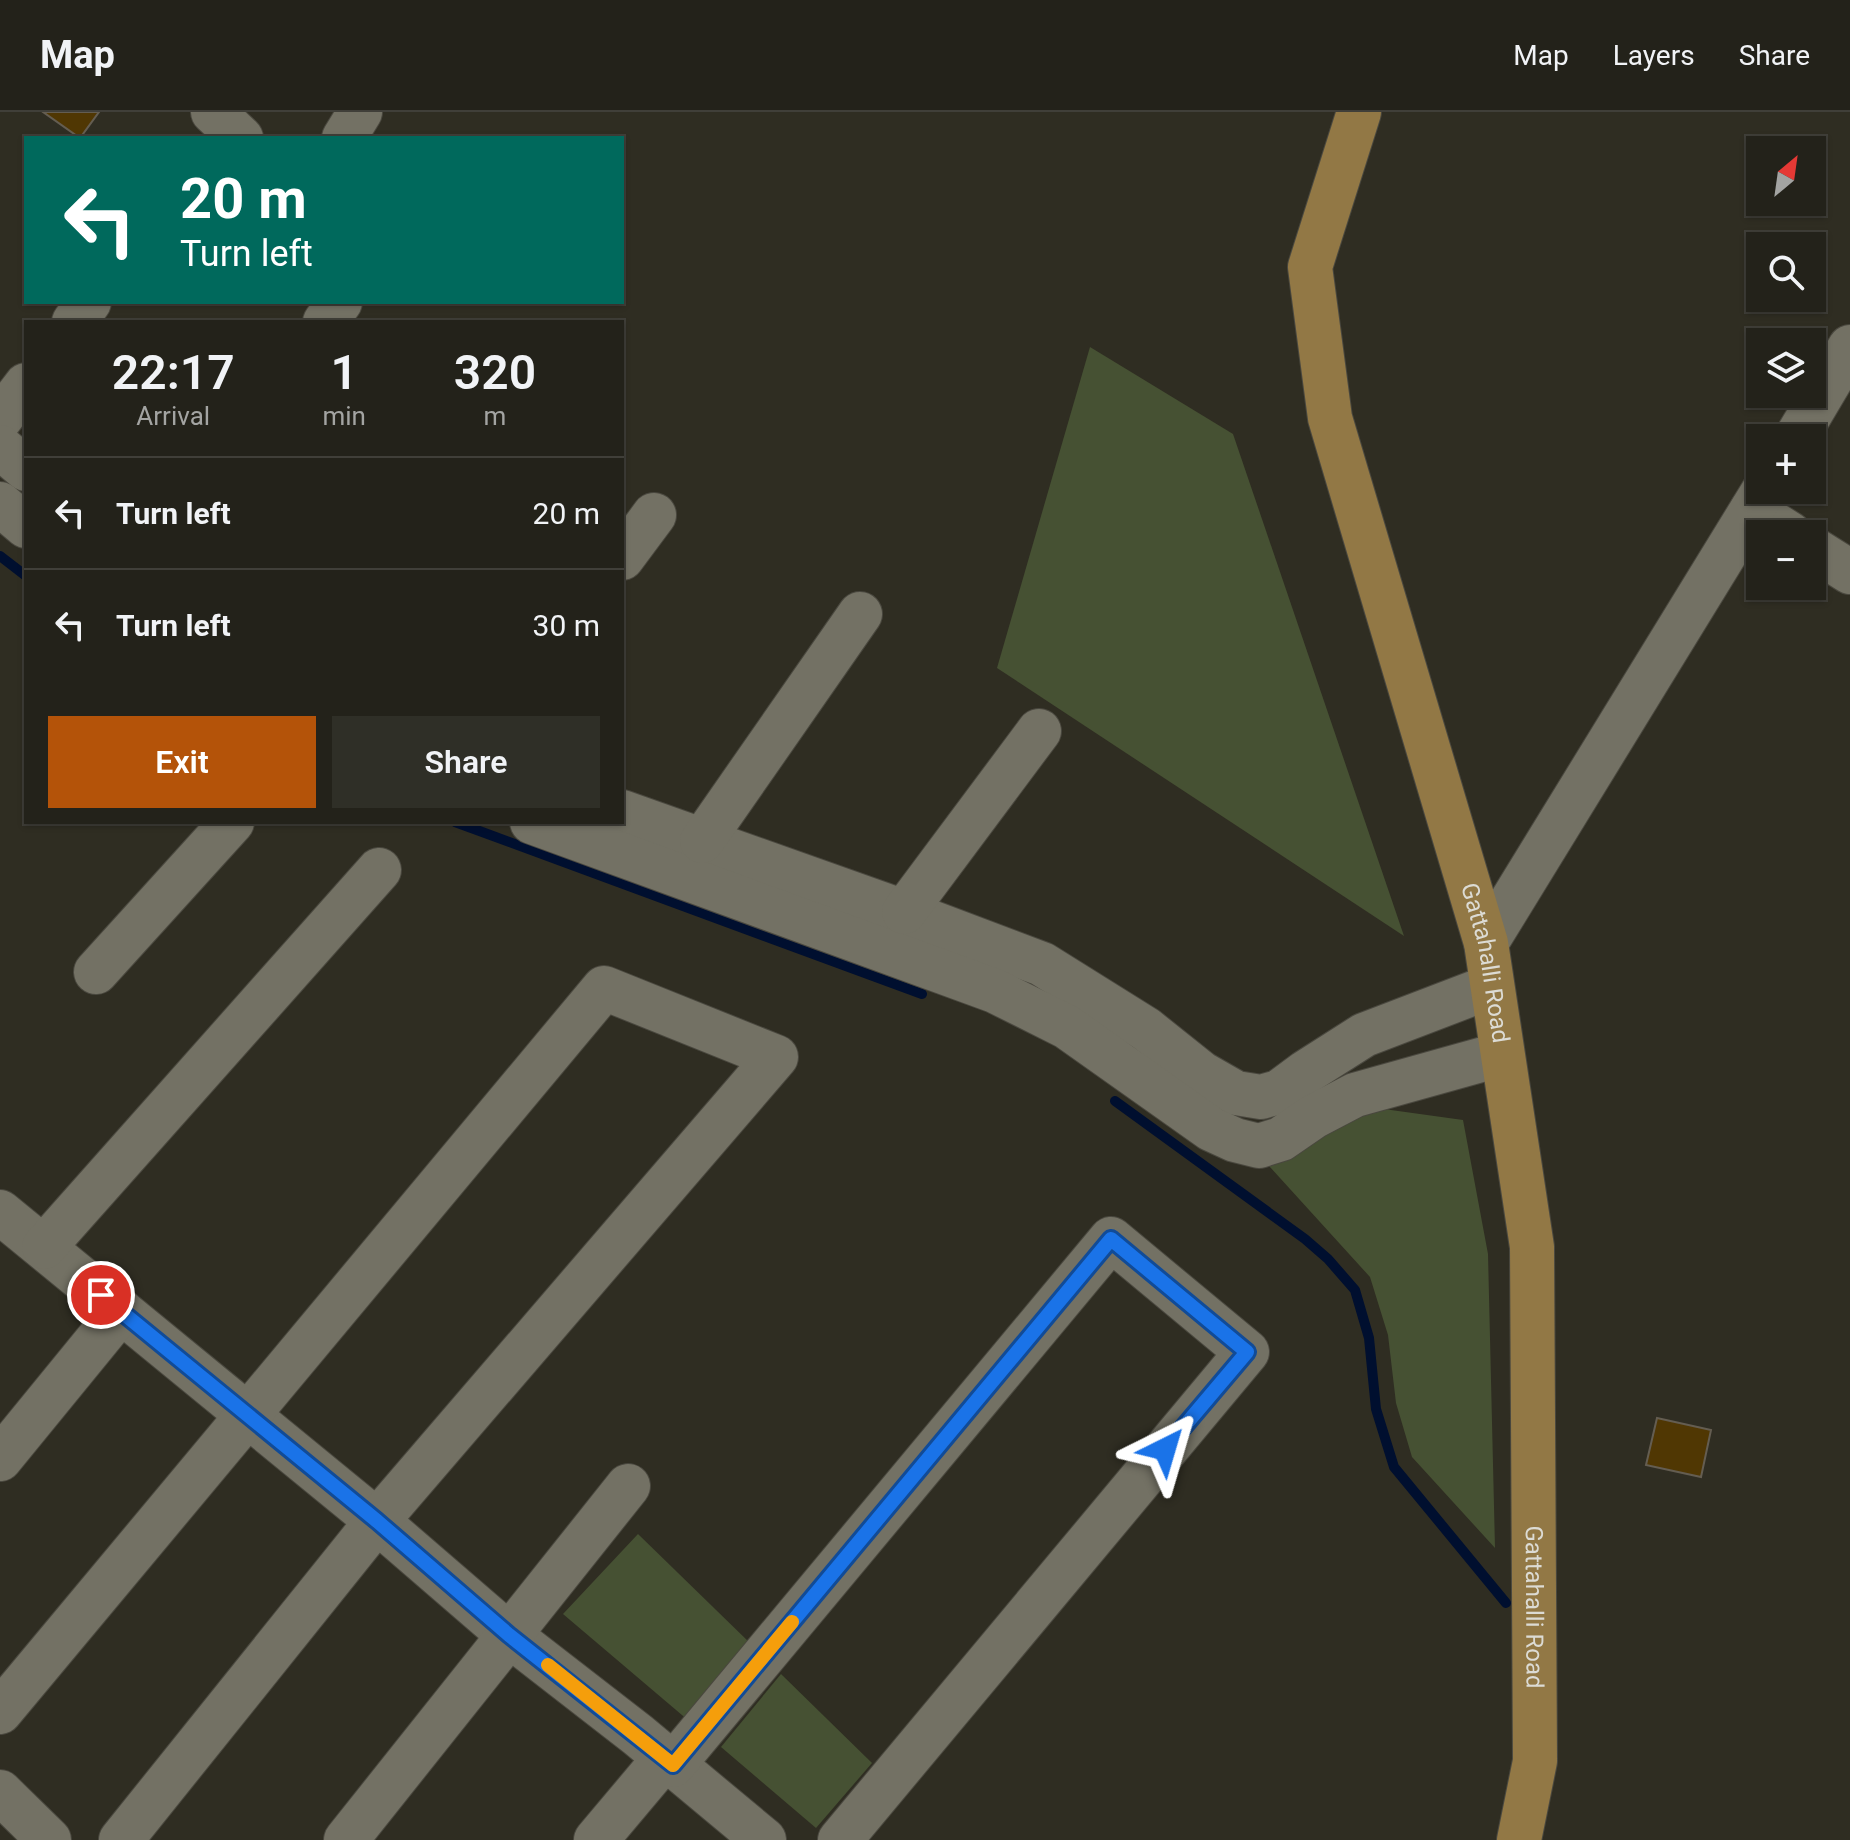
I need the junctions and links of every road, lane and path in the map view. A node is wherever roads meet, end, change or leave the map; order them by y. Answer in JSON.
{"nodes":[{"id":1,"x":360,"y":112,"type":"edge"},
{"id":2,"x":1359,"y":112,"type":"edge"},
{"id":3,"x":345,"y":136,"type":"edge"},
{"id":4,"x":1850,"y":347,"type":"edge"},
{"id":5,"x":24,"y":388,"type":"edge"},
{"id":6,"x":0,"y":419,"type":"edge"},
{"id":7,"x":1804,"y":424,"type":"edge"},
{"id":8,"x":0,"y":447,"type":"edge"},
{"id":9,"x":24,"y":467,"type":"edge"},
{"id":10,"x":0,"y":504,"type":"edge"},
{"id":11,"x":1756,"y":504,"type":"edge"},
{"id":12,"x":1762,"y":504,"type":"edge"},
{"id":13,"x":654,"y":515,"type":"dead end"},
{"id":14,"x":1777,"y":520,"type":"edge"},
{"id":15,"x":24,"y":524,"type":"edge"},
{"id":16,"x":624,"y":555,"type":"edge"},
{"id":17,"x":1826,"y":557,"type":"edge"},
{"id":18,"x":1850,"y":572,"type":"edge"},
{"id":19,"x":860,"y":614,"type":"dead end"},
{"id":20,"x":1039,"y":731,"type":"dead end"},
{"id":21,"x":624,"y":813,"type":"edge"},
{"id":22,"x":230,"y":824,"type":"edge"},
{"id":23,"x":537,"y":824,"type":"edge"},
{"id":24,"x":702,"y":841,"type":"junction"},
{"id":25,"x":379,"y":870,"type":"dead end"},
{"id":26,"x":904,"y":912,"type":"junction"},
{"id":27,"x":1486,"y":943,"type":"junction"},
{"id":28,"x":96,"y":972,"type":"dead end"},
{"id":29,"x":1492,"y":986,"type":"junction"},
{"id":30,"x":1502,"y":1054,"type":"junction"},
{"id":31,"x":0,"y":1212,"type":"edge"},
{"id":32,"x":44,"y":1247,"type":"junction"},
{"id":33,"x":121,"y":1311,"type":"junction"},
{"id":34,"x":248,"y":1416,"type":"junction"},
{"id":35,"x":0,"y":1459,"type":"edge"},
{"id":36,"x":628,"y":1486,"type":"dead end"},
{"id":37,"x":377,"y":1521,"type":"junction"},
{"id":38,"x":509,"y":1635,"type":"junction"},
{"id":39,"x":0,"y":1712,"type":"edge"},
{"id":40,"x":669,"y":1761,"type":"junction"},
{"id":41,"x":0,"y":1792,"type":"edge"},
{"id":42,"x":49,"y":1840,"type":"edge"},
{"id":43,"x":121,"y":1840,"type":"edge"},
{"id":44,"x":346,"y":1840,"type":"edge"},
{"id":45,"x":596,"y":1840,"type":"edge"},
{"id":46,"x":764,"y":1840,"type":"edge"},
{"id":47,"x":840,"y":1840,"type":"edge"},
{"id":48,"x":1519,"y":1840,"type":"edge"}],
"edges":[{"from":1,"to":3,"type":"street"},
{"from":2,"to":27,"type":"main road","name":"Gattahalli Road"},
{"from":4,"to":7,"type":"street"},
{"from":5,"to":6,"type":"street"},
{"from":8,"to":9,"type":"street"},
{"from":10,"to":15,"type":"street"},
{"from":11,"to":27,"type":"street"},
{"from":12,"to":14,"type":"street"},
{"from":13,"to":16,"type":"street"},
{"from":17,"to":18,"type":"street"},
{"from":19,"to":24,"type":"street"},
{"from":20,"to":26,"type":"street"},
{"from":21,"to":24,"type":"street"},
{"from":22,"to":28,"type":"street"},
{"from":23,"to":30,"type":"street"},
{"from":24,"to":26,"type":"street"},
{"from":25,"to":32,"type":"street"},
{"from":26,"to":29,"type":"street"},
{"from":27,"to":29,"type":"main road","name":"Gattahalli Road"},
{"from":29,"to":30,"type":"main road","name":"Gattahalli Road"},
{"from":30,"to":48,"type":"main road","name":"Gattahalli Road"},
{"from":31,"to":32,"type":"street"},
{"from":32,"to":33,"type":"street"},
{"from":33,"to":34,"type":"street"},
{"from":33,"to":35,"type":"street"},
{"from":34,"to":37,"type":"street"},
{"from":34,"to":37,"type":"street"},
{"from":34,"to":39,"type":"street"},
{"from":36,"to":38,"type":"street"},
{"from":37,"to":38,"type":"street"},
{"from":37,"to":43,"type":"street"},
{"from":38,"to":40,"type":"street"},
{"from":38,"to":44,"type":"street"},
{"from":40,"to":45,"type":"street"},
{"from":40,"to":46,"type":"street"},
{"from":40,"to":47,"type":"street"},
{"from":41,"to":42,"type":"street"}]}
